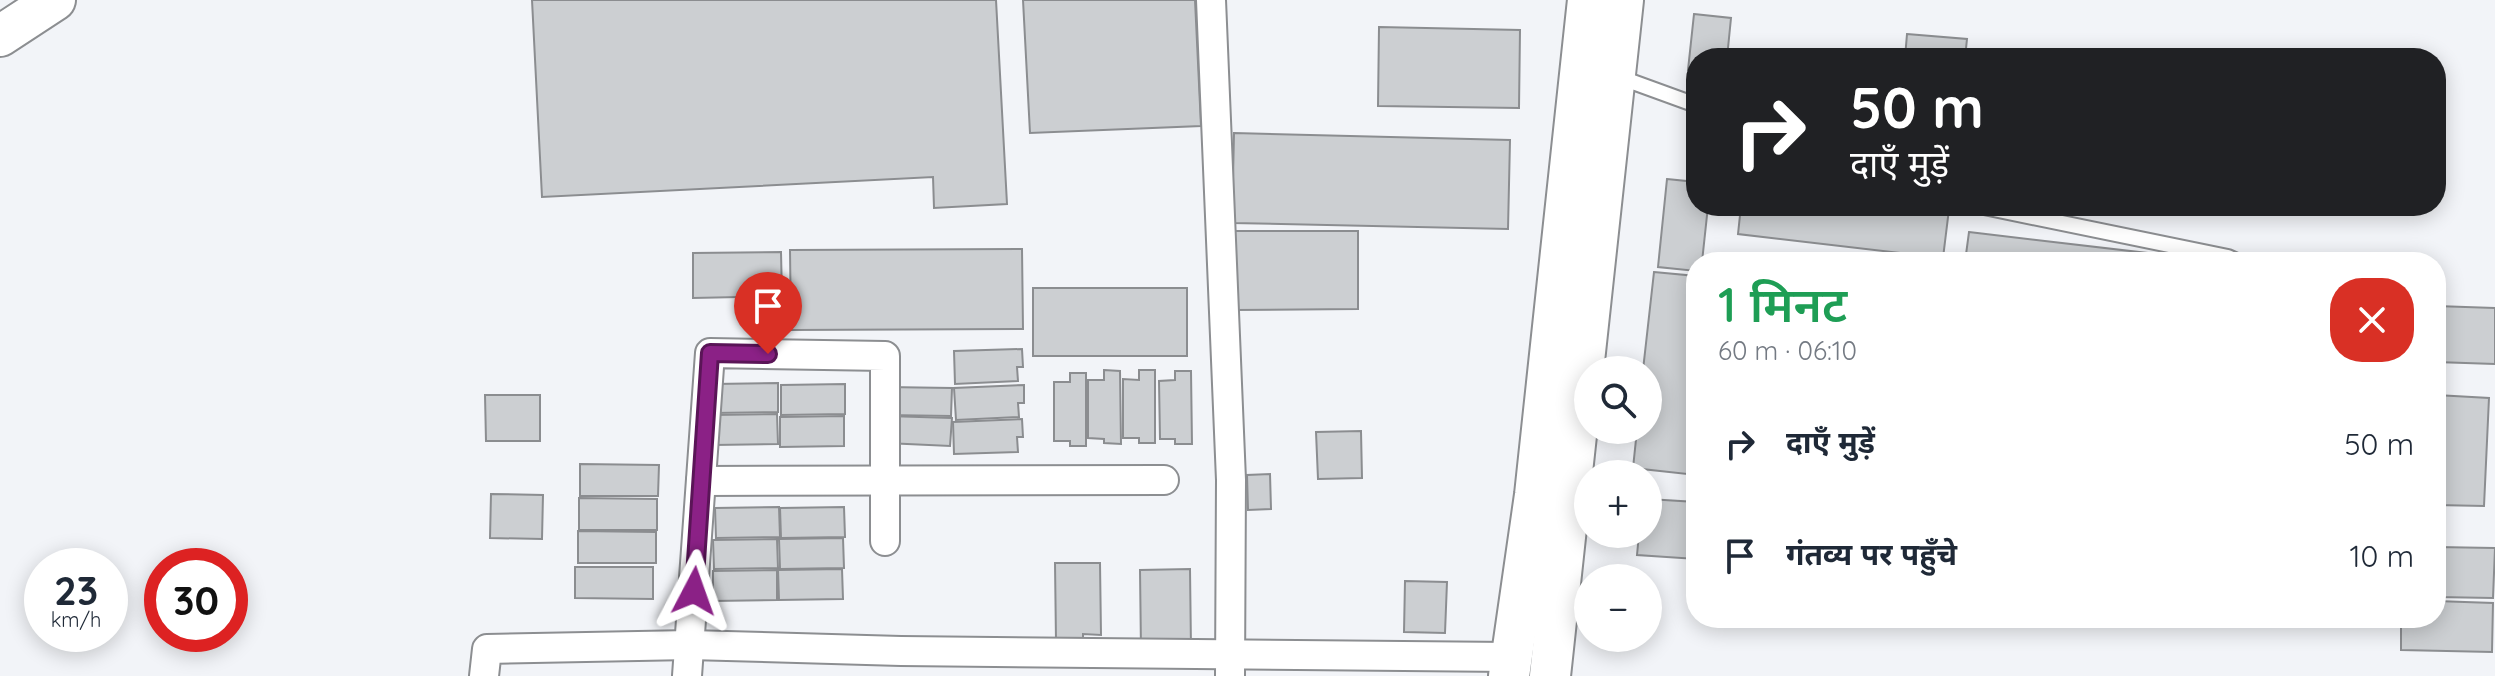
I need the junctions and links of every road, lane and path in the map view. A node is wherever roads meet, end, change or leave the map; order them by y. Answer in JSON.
{"nodes":[{"id":1,"x":55,"y":0,"type":"edge"},
{"id":2,"x":1211,"y":0,"type":"edge"},
{"id":3,"x":1588,"y":0,"type":"edge"},
{"id":4,"x":1623,"y":0,"type":"edge"},
{"id":5,"x":0,"y":36,"type":"edge"},
{"id":6,"x":1615,"y":75,"type":"junction"},
{"id":7,"x":1686,"y":101,"type":"edge"},
{"id":8,"x":2028,"y":216,"type":"edge"},
{"id":9,"x":2204,"y":252,"type":"edge"},
{"id":10,"x":885,"y":480,"type":"junction"},
{"id":11,"x":1164,"y":480,"type":"dead end"},
{"id":12,"x":701,"y":481,"type":"junction"},
{"id":13,"x":885,"y":541,"type":"dead end"},
{"id":14,"x":690,"y":645,"type":"junction"},
{"id":15,"x":900,"y":663,"type":"edge"},
{"id":16,"x":1231,"y":665,"type":"edge"},
{"id":17,"x":1510,"y":667,"type":"edge"},
{"id":18,"x":484,"y":676,"type":"edge"},
{"id":19,"x":687,"y":676,"type":"edge"},
{"id":20,"x":1550,"y":676,"type":"edge"}],
"edges":[{"from":1,"to":5,"type":"street"},
{"from":2,"to":16,"type":"street"},
{"from":3,"to":17,"type":"street"},
{"from":4,"to":6,"type":"street"},
{"from":6,"to":7,"type":"lane"},
{"from":6,"to":20,"type":"street"},
{"from":8,"to":9,"type":"lane"},
{"from":10,"to":11,"type":"street"},
{"from":10,"to":12,"type":"street"},
{"from":10,"to":12,"type":"street"},
{"from":10,"to":13,"type":"street"},
{"from":12,"to":14,"type":"street"},
{"from":14,"to":15,"type":"street"},
{"from":14,"to":18,"type":"street"},
{"from":14,"to":19,"type":"street"},
{"from":15,"to":16,"type":"street"},
{"from":16,"to":17,"type":"street"}]}
